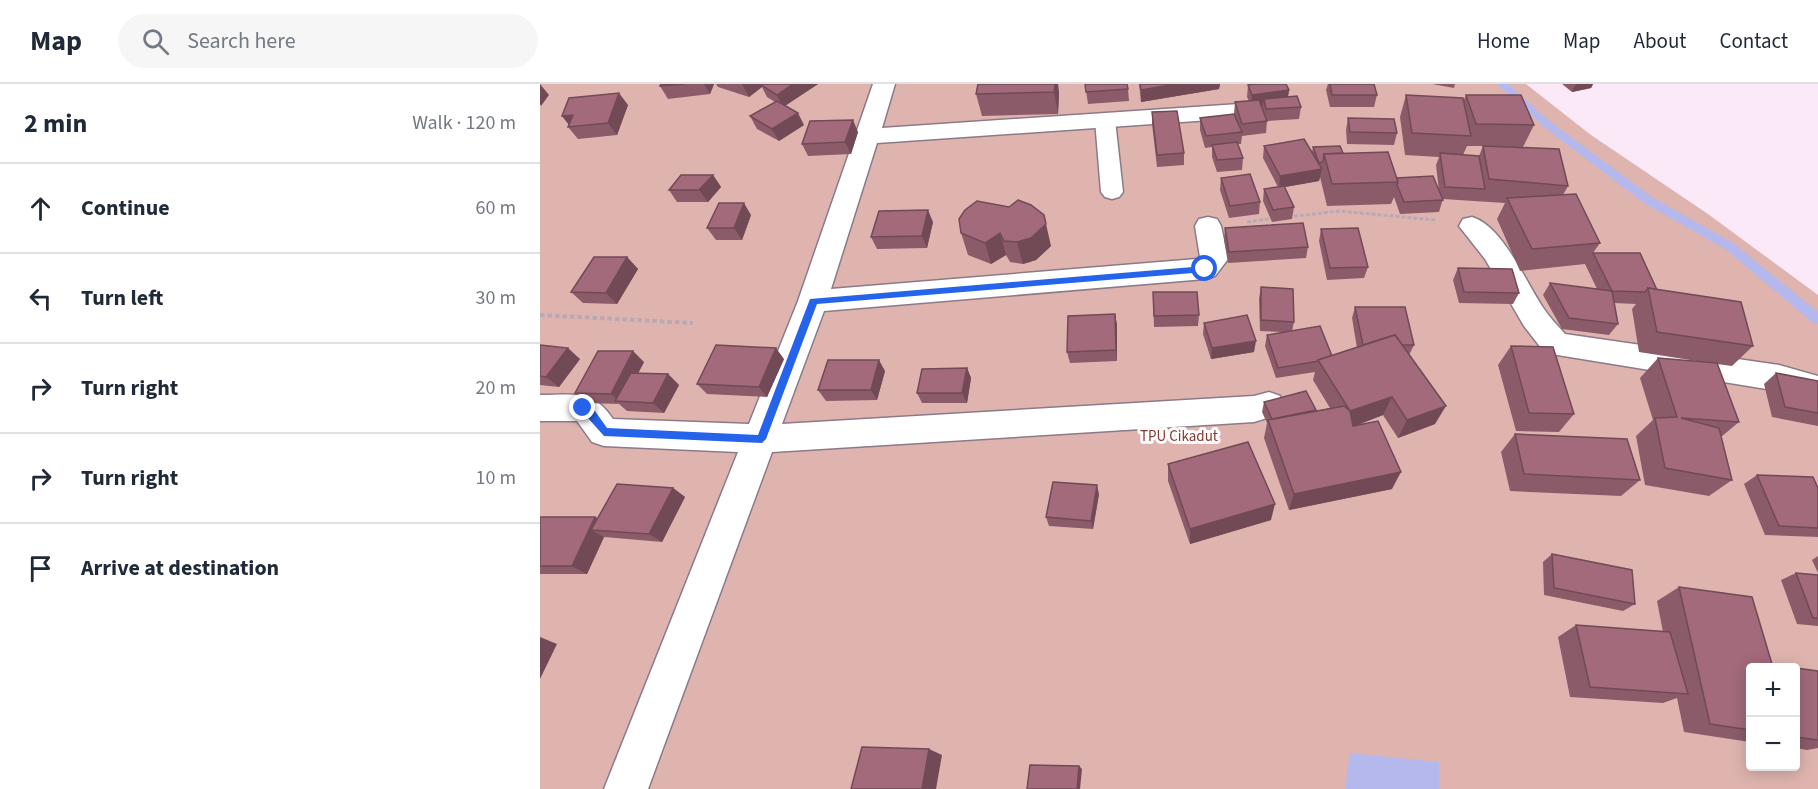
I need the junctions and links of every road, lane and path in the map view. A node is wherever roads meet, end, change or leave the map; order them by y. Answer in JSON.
{"nodes":[{"id":1,"x":884,"y":84,"type":"edge"},
{"id":2,"x":1239,"y":111,"type":"edge"},
{"id":3,"x":1105,"y":120,"type":"junction"},
{"id":4,"x":869,"y":136,"type":"junction"},
{"id":5,"x":1112,"y":192,"type":"dead end"},
{"id":6,"x":1209,"y":226,"type":"joint"},
{"id":7,"x":1472,"y":226,"type":"joint"},
{"id":8,"x":813,"y":301,"type":"junction"},
{"id":9,"x":540,"y":315,"type":"edge"},
{"id":10,"x":693,"y":323,"type":"dead end"},
{"id":11,"x":1818,"y":389,"type":"edge"},
{"id":12,"x":1269,"y":405,"type":"edge"},
{"id":13,"x":540,"y":408,"type":"edge"},
{"id":14,"x":762,"y":439,"type":"junction"},
{"id":15,"x":626,"y":789,"type":"edge"}],
"edges":[{"from":1,"to":4,"type":"street"},
{"from":2,"to":3,"type":"street"},
{"from":3,"to":4,"type":"street"},
{"from":3,"to":5,"type":"lane"},
{"from":4,"to":8,"type":"street"},
{"from":6,"to":7,"type":"path"},
{"from":6,"to":8,"type":"street"},
{"from":7,"to":11,"type":"street"},
{"from":8,"to":14,"type":"street"},
{"from":9,"to":10,"type":"path"},
{"from":12,"to":14,"type":"street"},
{"from":13,"to":14,"type":"street"},
{"from":14,"to":15,"type":"street"}]}
